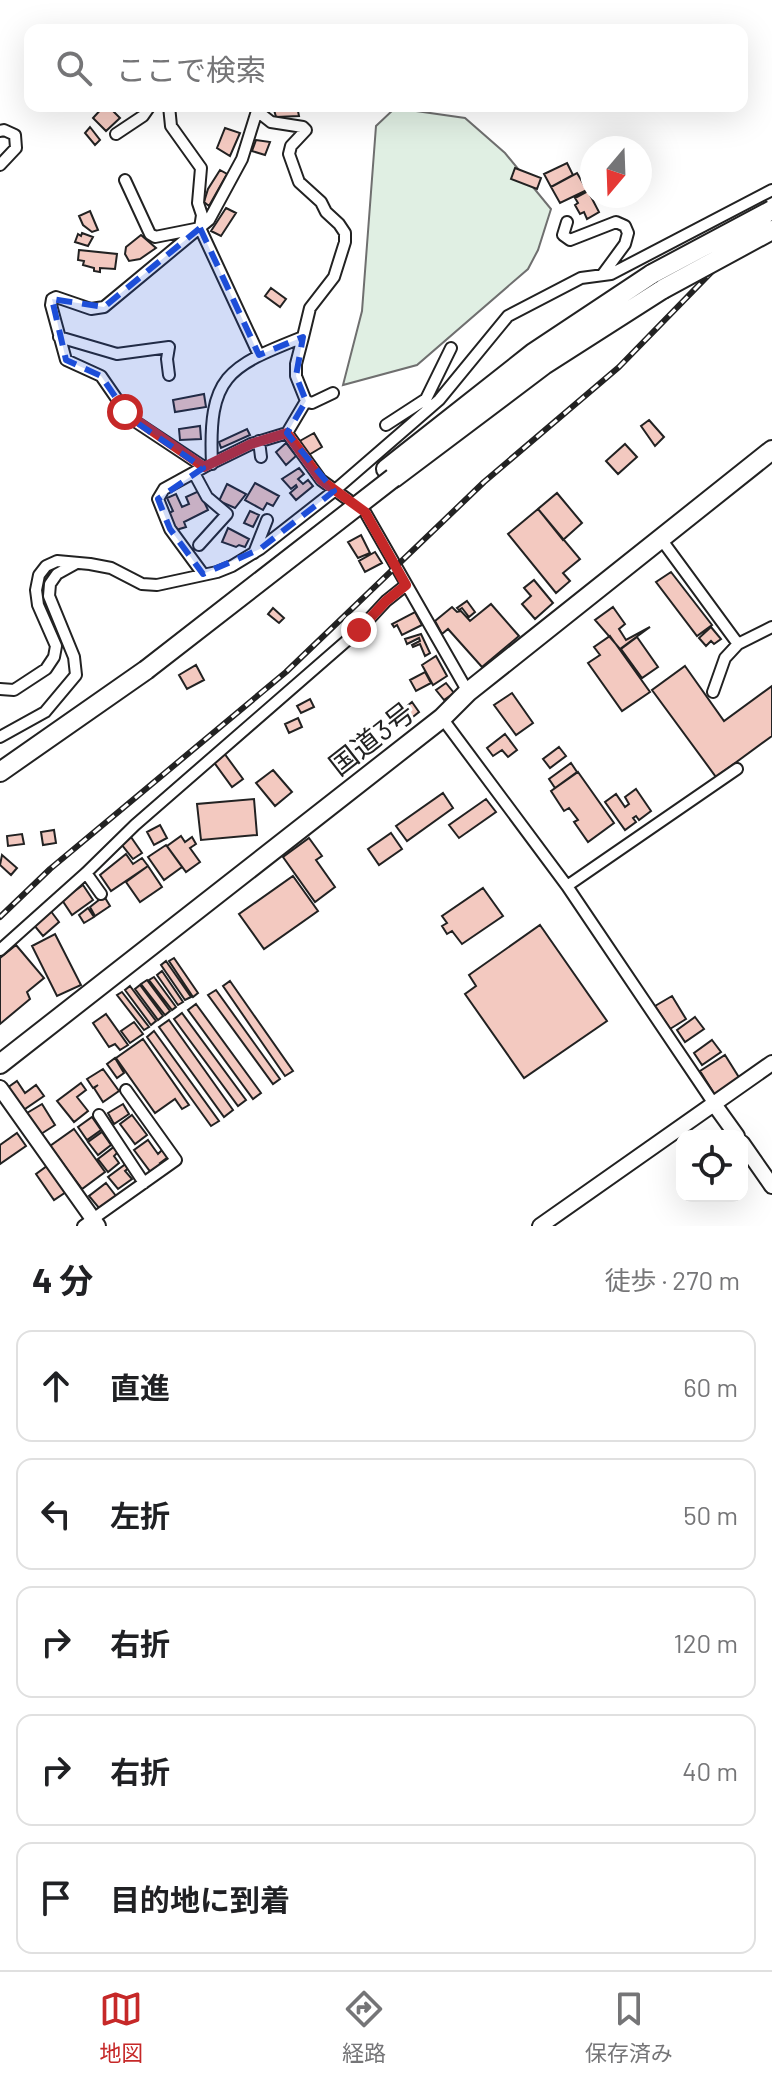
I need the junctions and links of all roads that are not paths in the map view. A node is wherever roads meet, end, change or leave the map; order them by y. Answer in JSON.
{"nodes":[{"id":1,"x":146,"y":112,"type":"edge"},
{"id":2,"x":170,"y":112,"type":"edge"},
{"id":3,"x":256,"y":112,"type":"edge"},
{"id":4,"x":261,"y":112,"type":"edge"},
{"id":5,"x":0,"y":131,"type":"edge"},
{"id":6,"x":116,"y":134,"type":"dead end"},
{"id":7,"x":0,"y":165,"type":"edge"},
{"id":8,"x":125,"y":180,"type":"dead end"},
{"id":9,"x":772,"y":190,"type":"edge"},
{"id":10,"x":772,"y":210,"type":"edge"},
{"id":11,"x":567,"y":222,"type":"dead end"},
{"id":12,"x":200,"y":228,"type":"junction"},
{"id":13,"x":772,"y":230,"type":"edge"},
{"id":14,"x":603,"y":274,"type":"junction"},
{"id":15,"x":658,"y":281,"type":"junction"},
{"id":16,"x":59,"y":337,"type":"junction"},
{"id":17,"x":303,"y":337,"type":"junction"},
{"id":18,"x":451,"y":348,"type":"dead end"},
{"id":19,"x":259,"y":355,"type":"junction"},
{"id":20,"x":169,"y":375,"type":"dead end"},
{"id":21,"x":333,"y":393,"type":"dead end"},
{"id":22,"x":306,"y":401,"type":"junction"},
{"id":23,"x":427,"y":404,"type":"junction"},
{"id":24,"x":386,"y":425,"type":"dead end"},
{"id":25,"x":287,"y":433,"type":"junction"},
{"id":26,"x":259,"y":441,"type":"junction"},
{"id":27,"x":772,"y":450,"type":"edge"},
{"id":28,"x":261,"y":457,"type":"dead end"},
{"id":29,"x":204,"y":468,"type":"junction"},
{"id":30,"x":334,"y":491,"type":"junction"},
{"id":31,"x":267,"y":520,"type":"dead end"},
{"id":32,"x":661,"y":539,"type":"junction"},
{"id":33,"x":199,"y":545,"type":"dead end"},
{"id":34,"x":254,"y":553,"type":"junction"},
{"id":35,"x":75,"y":564,"type":"junction"},
{"id":36,"x":203,"y":574,"type":"junction"},
{"id":37,"x":406,"y":585,"type":"junction"},
{"id":38,"x":772,"y":627,"type":"edge"},
{"id":39,"x":738,"y":644,"type":"junction"},
{"id":40,"x":0,"y":689,"type":"edge"},
{"id":41,"x":468,"y":692,"type":"junction"},
{"id":42,"x":713,"y":692,"type":"dead end"},
{"id":43,"x":442,"y":718,"type":"junction"},
{"id":44,"x":0,"y":737,"type":"edge"},
{"id":45,"x":737,"y":769,"type":"dead end"},
{"id":46,"x":0,"y":771,"type":"edge"},
{"id":47,"x":86,"y":873,"type":"junction"},
{"id":48,"x":567,"y":886,"type":"junction"},
{"id":49,"x":101,"y":894,"type":"dead end"},
{"id":50,"x":0,"y":950,"type":"edge"},
{"id":51,"x":772,"y":1063,"type":"edge"},
{"id":52,"x":0,"y":1064,"type":"edge"},
{"id":53,"x":0,"y":1088,"type":"edge"},
{"id":54,"x":126,"y":1090,"type":"dead end"},
{"id":55,"x":714,"y":1104,"type":"junction"},
{"id":56,"x":99,"y":1115,"type":"dead end"},
{"id":57,"x":733,"y":1130,"type":"edge"},
{"id":58,"x":748,"y":1152,"type":"edge"},
{"id":59,"x":144,"y":1183,"type":"junction"},
{"id":60,"x":772,"y":1186,"type":"edge"},
{"id":61,"x":91,"y":1224,"type":"edge"},
{"id":62,"x":540,"y":1226,"type":"edge"}],
"edges":[{"from":1,"to":6,"type":"street"},
{"from":2,"to":12,"type":"street"},
{"from":3,"to":12,"type":"street"},
{"from":4,"to":17,"type":"street"},
{"from":5,"to":7,"type":"street"},
{"from":8,"to":12,"type":"street"},
{"from":9,"to":14,"type":"street"},
{"from":10,"to":15,"type":"highway","bridge":true},
{"from":11,"to":14,"type":"street"},
{"from":12,"to":16,"type":"street"},
{"from":12,"to":19,"type":"street"},
{"from":13,"to":15,"type":"highway","bridge":true},
{"from":14,"to":23,"type":"street"},
{"from":15,"to":46,"type":"highway","bridge":true},
{"from":16,"to":20,"type":"street"},
{"from":16,"to":29,"type":"street"},
{"from":17,"to":19,"type":"street"},
{"from":17,"to":22,"type":"street"},
{"from":18,"to":23,"type":"street"},
{"from":19,"to":29,"type":"street"},
{"from":21,"to":22,"type":"street"},
{"from":22,"to":25,"type":"street"},
{"from":23,"to":24,"type":"street"},
{"from":23,"to":30,"type":"street"},
{"from":25,"to":26,"type":"street"},
{"from":25,"to":30,"type":"street"},
{"from":26,"to":28,"type":"street"},
{"from":26,"to":29,"type":"street"},
{"from":27,"to":32,"type":"highway","name":"国道3号"},
{"from":29,"to":33,"type":"street"},
{"from":29,"to":36,"type":"street"},
{"from":30,"to":34,"type":"street"},
{"from":30,"to":37,"type":"street"},
{"from":31,"to":34,"type":"street"},
{"from":32,"to":39,"type":"street"},
{"from":32,"to":41,"type":"highway","name":"国道3号"},
{"from":34,"to":36,"type":"street"},
{"from":35,"to":36,"type":"street"},
{"from":35,"to":40,"type":"street"},
{"from":35,"to":44,"type":"street"},
{"from":37,"to":41,"type":"street"},
{"from":37,"to":47,"type":"street"},
{"from":38,"to":39,"type":"street"},
{"from":39,"to":42,"type":"street"},
{"from":41,"to":43,"type":"highway","name":"国道3号"},
{"from":43,"to":48,"type":"street"},
{"from":43,"to":52,"type":"highway","name":"国道3号"},
{"from":45,"to":48,"type":"street"},
{"from":47,"to":49,"type":"street"},
{"from":47,"to":50,"type":"street"},
{"from":48,"to":55,"type":"street"},
{"from":51,"to":55,"type":"street"},
{"from":53,"to":61,"type":"street"},
{"from":54,"to":59,"type":"street"},
{"from":55,"to":57,"type":"street"},
{"from":55,"to":62,"type":"street"},
{"from":56,"to":59,"type":"street"},
{"from":58,"to":60,"type":"street"},
{"from":59,"to":61,"type":"street"}]}
